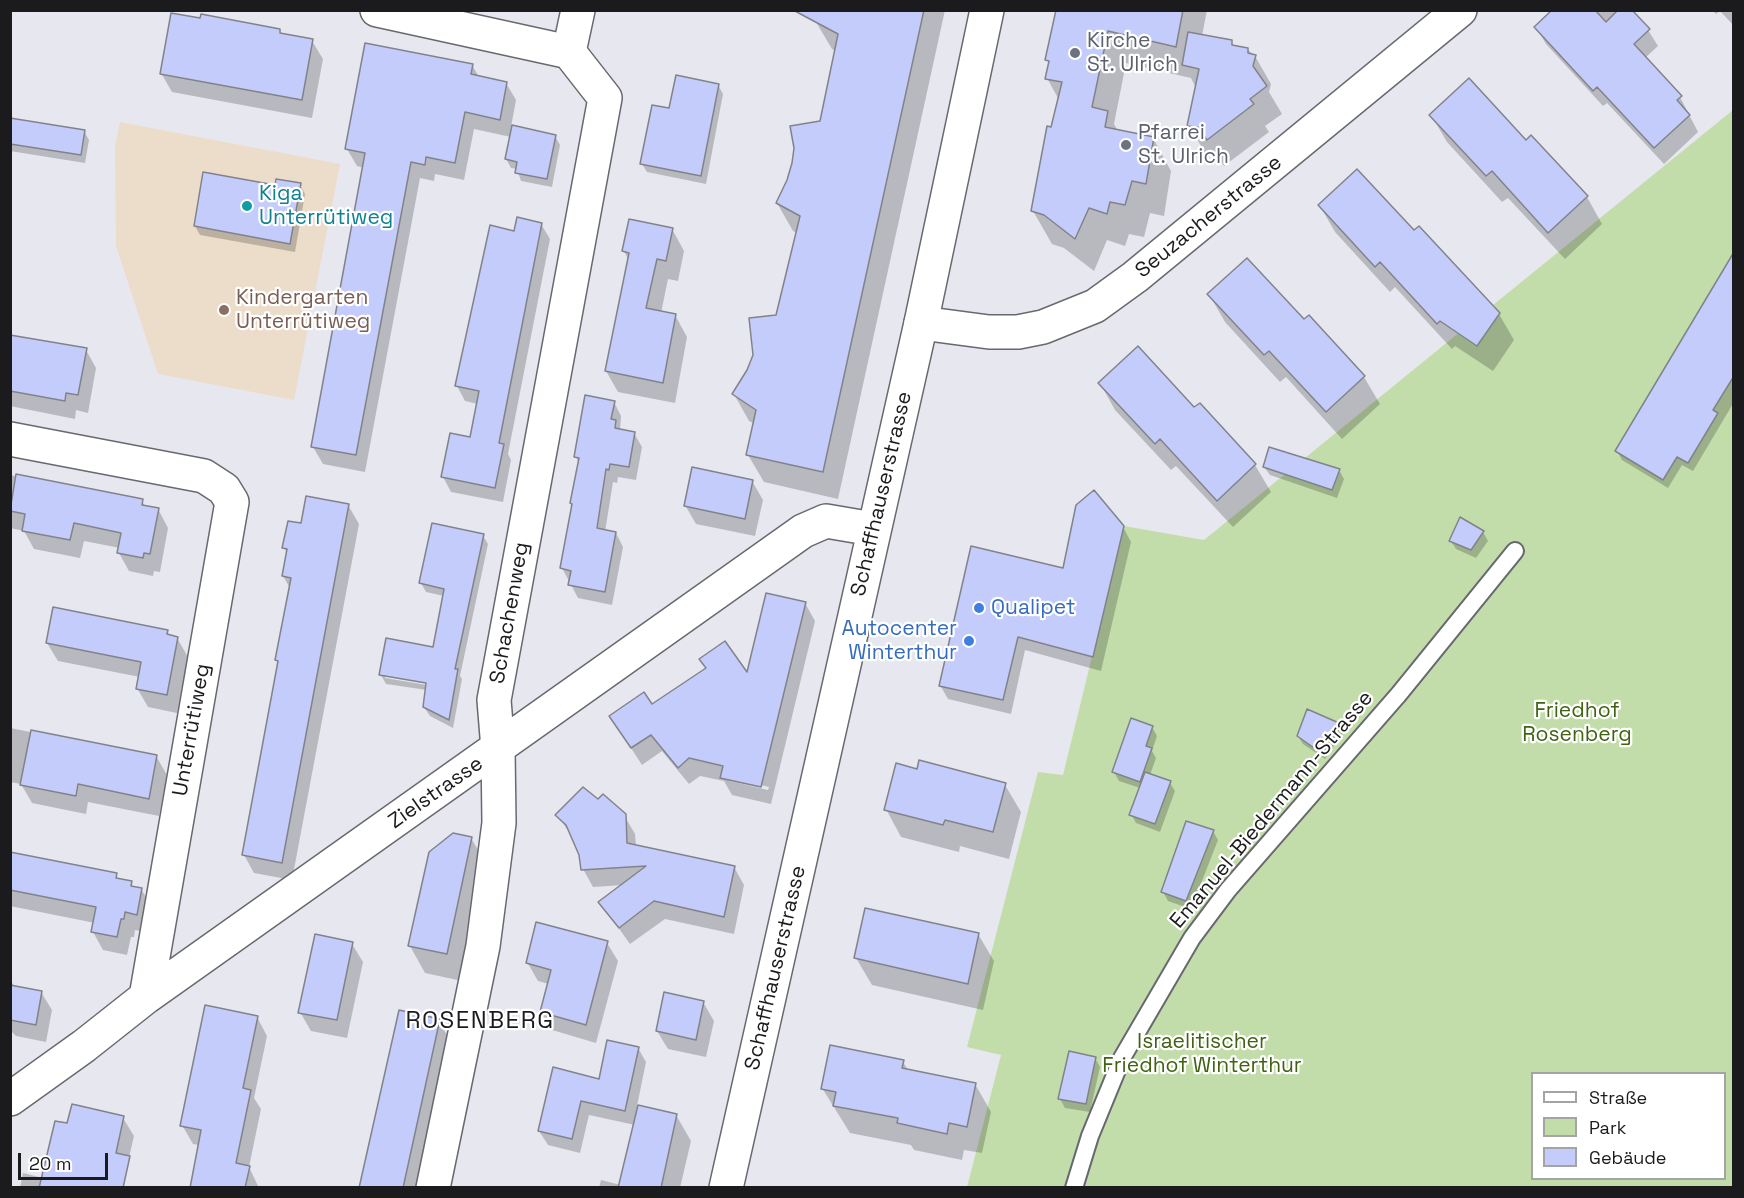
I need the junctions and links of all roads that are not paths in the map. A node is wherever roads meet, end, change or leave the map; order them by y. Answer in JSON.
{"nodes":[{"id":1,"x":377,"y":10,"type":"edge"},
{"id":2,"x":578,"y":10,"type":"edge"},
{"id":3,"x":987,"y":10,"type":"edge"},
{"id":4,"x":1460,"y":10,"type":"edge"},
{"id":5,"x":569,"y":52,"type":"junction"},
{"id":6,"x":921,"y":322,"type":"junction"},
{"id":7,"x":10,"y":439,"type":"edge"},
{"id":8,"x":873,"y":529,"type":"junction"},
{"id":9,"x":1515,"y":551,"type":"dead end"},
{"id":10,"x":498,"y":749,"type":"junction"},
{"id":11,"x":146,"y":997,"type":"junction"},
{"id":12,"x":10,"y":1099,"type":"edge"},
{"id":13,"x":433,"y":1188,"type":"edge"},
{"id":14,"x":726,"y":1188,"type":"edge"},
{"id":15,"x":1074,"y":1188,"type":"edge"}],
"edges":[{"from":1,"to":5,"type":"street"},
{"from":2,"to":5,"type":"street"},
{"from":3,"to":6,"type":"street","name":"Schaffhauserstrasse"},
{"from":4,"to":6,"type":"street","name":"Seuzacherstrasse"},
{"from":5,"to":10,"type":"street","name":"Schachenweg"},
{"from":6,"to":8,"type":"street","name":"Schaffhauserstrasse"},
{"from":7,"to":11,"type":"street","name":"Unterrütiweg"},
{"from":8,"to":10,"type":"street","name":"Zielstrasse"},
{"from":8,"to":14,"type":"street","name":"Schaffhauserstrasse"},
{"from":9,"to":15,"type":"lane","name":"Emanuel-Biedermann-Strasse"},
{"from":10,"to":11,"type":"street","name":"Zielstrasse"},
{"from":10,"to":13,"type":"street","name":"Schachenweg"},
{"from":11,"to":12,"type":"street","name":"Zielstrasse"}]}
